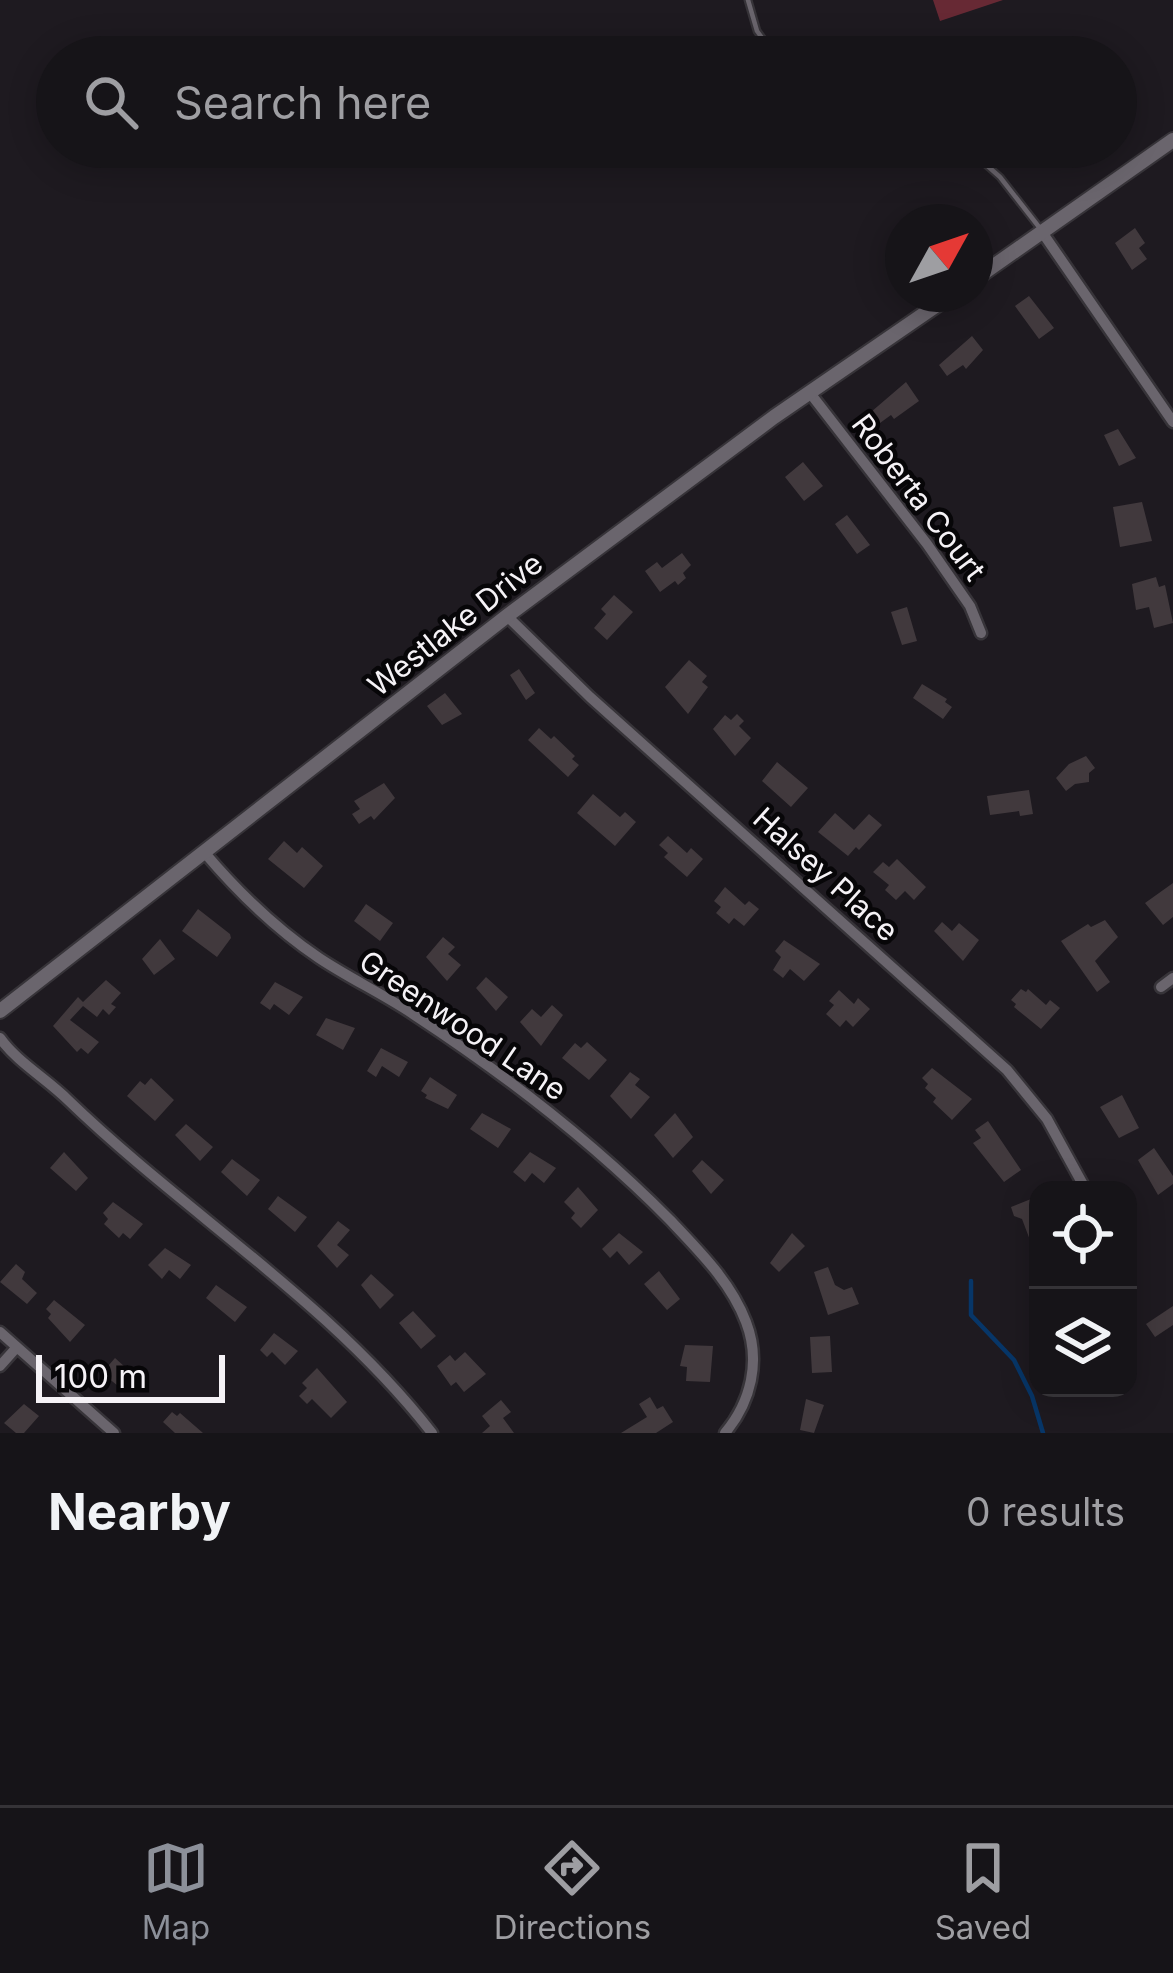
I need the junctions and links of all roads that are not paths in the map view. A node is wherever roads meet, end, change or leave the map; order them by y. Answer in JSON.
{"nodes":[{"id":1,"x":748,"y":0,"type":"edge"},
{"id":2,"x":760,"y":36,"type":"edge"},
{"id":3,"x":1173,"y":140,"type":"edge"},
{"id":4,"x":1137,"y":165,"type":"edge"},
{"id":5,"x":990,"y":168,"type":"edge"},
{"id":6,"x":1133,"y":168,"type":"edge"},
{"id":7,"x":1042,"y":232,"type":"junction"},
{"id":8,"x":993,"y":266,"type":"edge"},
{"id":9,"x":927,"y":312,"type":"edge"},
{"id":10,"x":810,"y":393,"type":"junction"},
{"id":11,"x":1173,"y":422,"type":"edge"},
{"id":12,"x":508,"y":616,"type":"junction"},
{"id":13,"x":981,"y":633,"type":"dead end"},
{"id":14,"x":205,"y":852,"type":"junction"},
{"id":15,"x":1173,"y":978,"type":"edge"},
{"id":16,"x":1161,"y":986,"type":"dead end"},
{"id":17,"x":0,"y":1011,"type":"edge"},
{"id":18,"x":0,"y":1038,"type":"edge"},
{"id":19,"x":1081,"y":1181,"type":"edge"},
{"id":20,"x":0,"y":1332,"type":"edge"},
{"id":21,"x":17,"y":1347,"type":"junction"},
{"id":22,"x":0,"y":1366,"type":"edge"},
{"id":23,"x":113,"y":1433,"type":"edge"},
{"id":24,"x":432,"y":1433,"type":"edge"},
{"id":25,"x":724,"y":1433,"type":"edge"}],
"edges":[{"from":1,"to":2,"type":"lane"},
{"from":3,"to":4,"type":"street"},
{"from":5,"to":7,"type":"lane"},
{"from":6,"to":7,"type":"street"},
{"from":7,"to":8,"type":"street"},
{"from":7,"to":11,"type":"street"},
{"from":9,"to":10,"type":"street","name":"Westlake Drive"},
{"from":10,"to":12,"type":"street","name":"Westlake Drive"},
{"from":10,"to":13,"type":"street","name":"Roberta Court"},
{"from":12,"to":14,"type":"street","name":"Westlake Drive"},
{"from":12,"to":19,"type":"street","name":"Halsey Place"},
{"from":14,"to":17,"type":"street","name":"Westlake Drive"},
{"from":14,"to":25,"type":"street","name":"Greenwood Lane"},
{"from":15,"to":16,"type":"street"},
{"from":18,"to":24,"type":"street"},
{"from":20,"to":21,"type":"street"},
{"from":21,"to":22,"type":"street"},
{"from":21,"to":23,"type":"street"}]}
